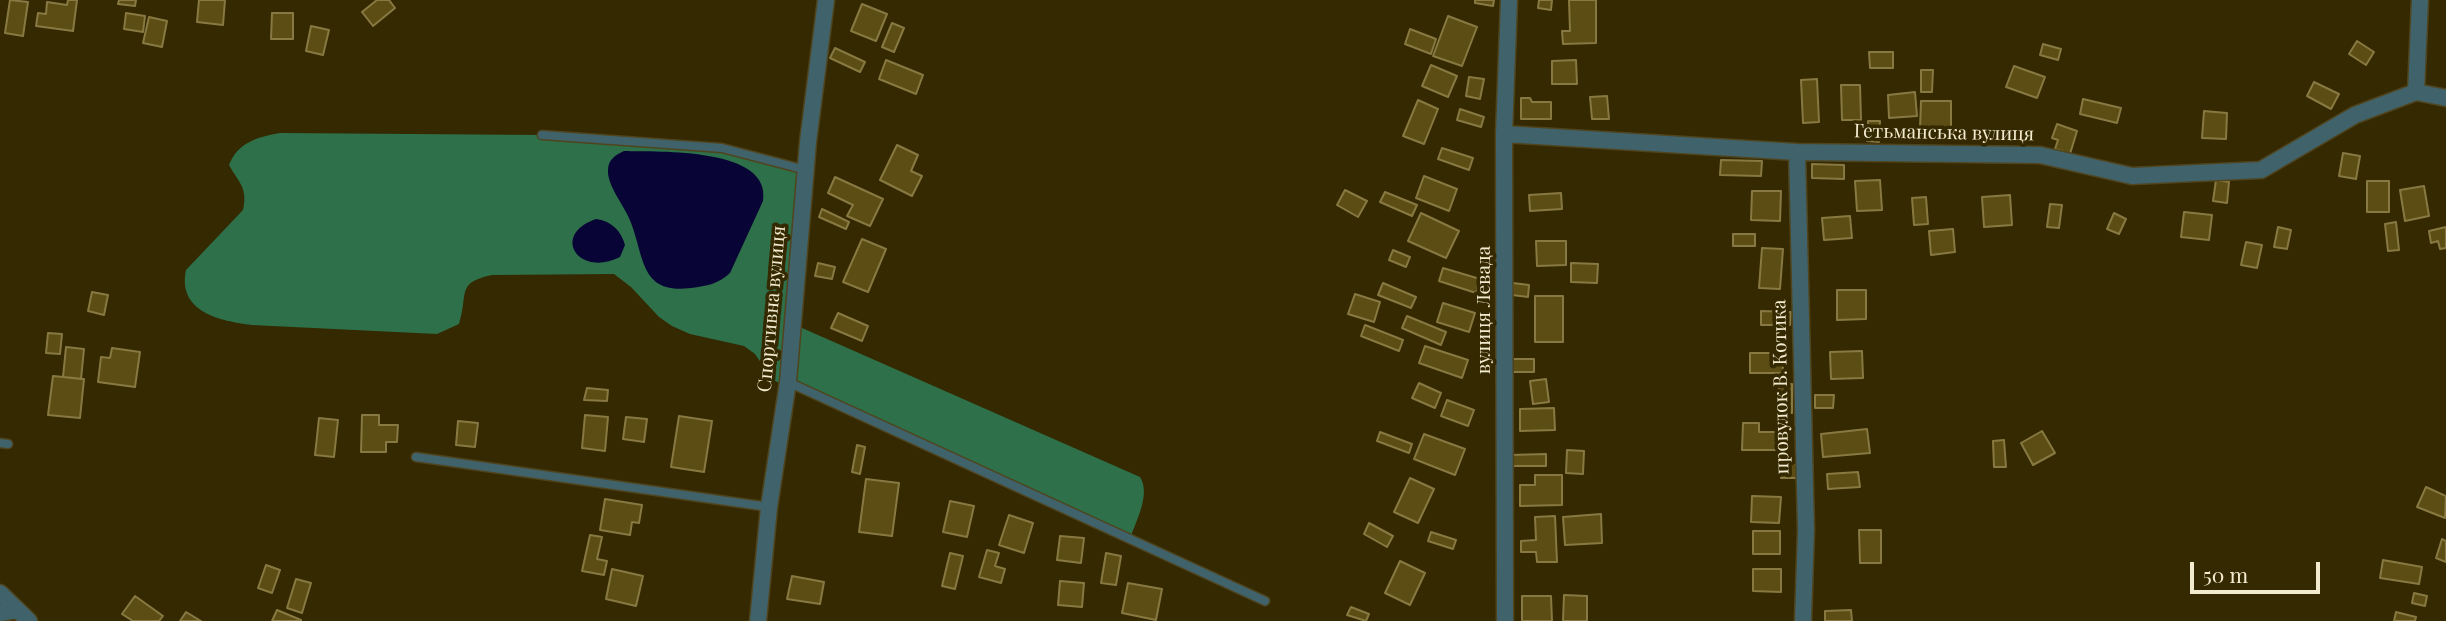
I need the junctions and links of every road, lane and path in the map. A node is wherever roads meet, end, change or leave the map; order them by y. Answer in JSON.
{"nodes":[{"id":1,"x":826,"y":0,"type":"edge"},
{"id":2,"x":1509,"y":0,"type":"edge"},
{"id":3,"x":2420,"y":0,"type":"edge"},
{"id":4,"x":2416,"y":92,"type":"junction"},
{"id":5,"x":2446,"y":98,"type":"edge"},
{"id":6,"x":1504,"y":134,"type":"junction"},
{"id":7,"x":542,"y":135,"type":"dead end"},
{"id":8,"x":1797,"y":152,"type":"junction"},
{"id":9,"x":806,"y":170,"type":"junction"},
{"id":10,"x":788,"y":382,"type":"junction"},
{"id":11,"x":416,"y":457,"type":"dead end"},
{"id":12,"x":769,"y":507,"type":"junction"},
{"id":13,"x":0,"y":593,"type":"edge"},
{"id":14,"x":1265,"y":601,"type":"dead end"},
{"id":15,"x":0,"y":613,"type":"edge"},
{"id":16,"x":23,"y":616,"type":"edge"},
{"id":17,"x":758,"y":621,"type":"edge"},
{"id":18,"x":1505,"y":621,"type":"edge"},
{"id":19,"x":1803,"y":621,"type":"edge"}],
"edges":[{"from":1,"to":9,"type":"street","name":"Спортивна вулиця"},
{"from":2,"to":6,"type":"street","name":"вулиця Левада"},
{"from":3,"to":4,"type":"street"},
{"from":4,"to":5,"type":"street"},
{"from":4,"to":8,"type":"street","name":"Гетьманська вулиця"},
{"from":6,"to":8,"type":"street","name":"Гетьманська вулиця"},
{"from":6,"to":18,"type":"street","name":"вулиця Левада"},
{"from":7,"to":9,"type":"lane"},
{"from":8,"to":19,"type":"street","name":"провулок В. Котика"},
{"from":9,"to":10,"type":"street","name":"Спортивна вулиця"},
{"from":10,"to":12,"type":"street","name":"Спортивна вулиця"},
{"from":10,"to":14,"type":"lane"},
{"from":11,"to":12,"type":"lane"},
{"from":12,"to":17,"type":"street","name":"Спортивна вулиця"},
{"from":13,"to":16,"type":"street"},
{"from":15,"to":16,"type":"street"}]}
